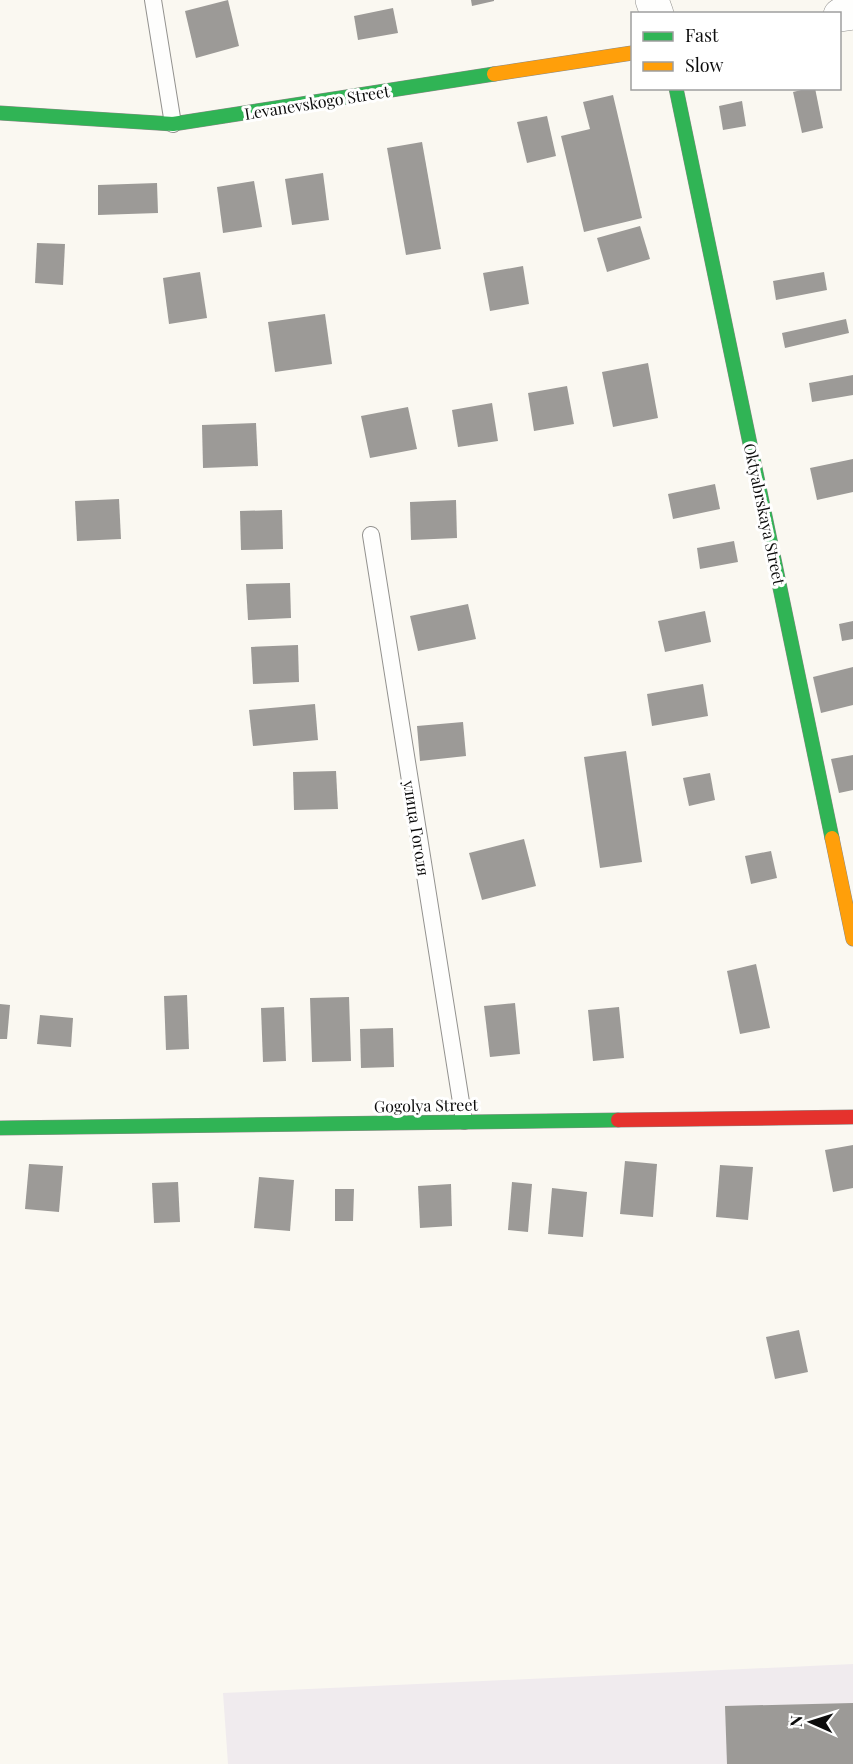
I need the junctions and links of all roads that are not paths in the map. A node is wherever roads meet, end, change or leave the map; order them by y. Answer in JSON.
{"nodes":[{"id":1,"x":153,"y":0,"type":"edge"},
{"id":2,"x":631,"y":53,"type":"edge"},
{"id":3,"x":676,"y":90,"type":"edge"},
{"id":4,"x":0,"y":113,"type":"edge"},
{"id":5,"x":173,"y":123,"type":"junction"},
{"id":6,"x":371,"y":535,"type":"dead end"},
{"id":7,"x":853,"y":939,"type":"edge"},
{"id":8,"x":853,"y":1117,"type":"edge"},
{"id":9,"x":464,"y":1120,"type":"junction"},
{"id":10,"x":0,"y":1128,"type":"edge"}],
"edges":[{"from":1,"to":5,"type":"lane"},
{"from":2,"to":5,"type":"street","name":"Levanevskogo Street"},
{"from":3,"to":7,"type":"street","name":"Oktyabrskaya Street"},
{"from":4,"to":5,"type":"street","name":"Levanevskogo Street"},
{"from":6,"to":9,"type":"lane","name":"улица Гоголя"},
{"from":8,"to":9,"type":"street","name":"Gogolya Street"},
{"from":9,"to":10,"type":"street","name":"Gogolya Street"}]}
